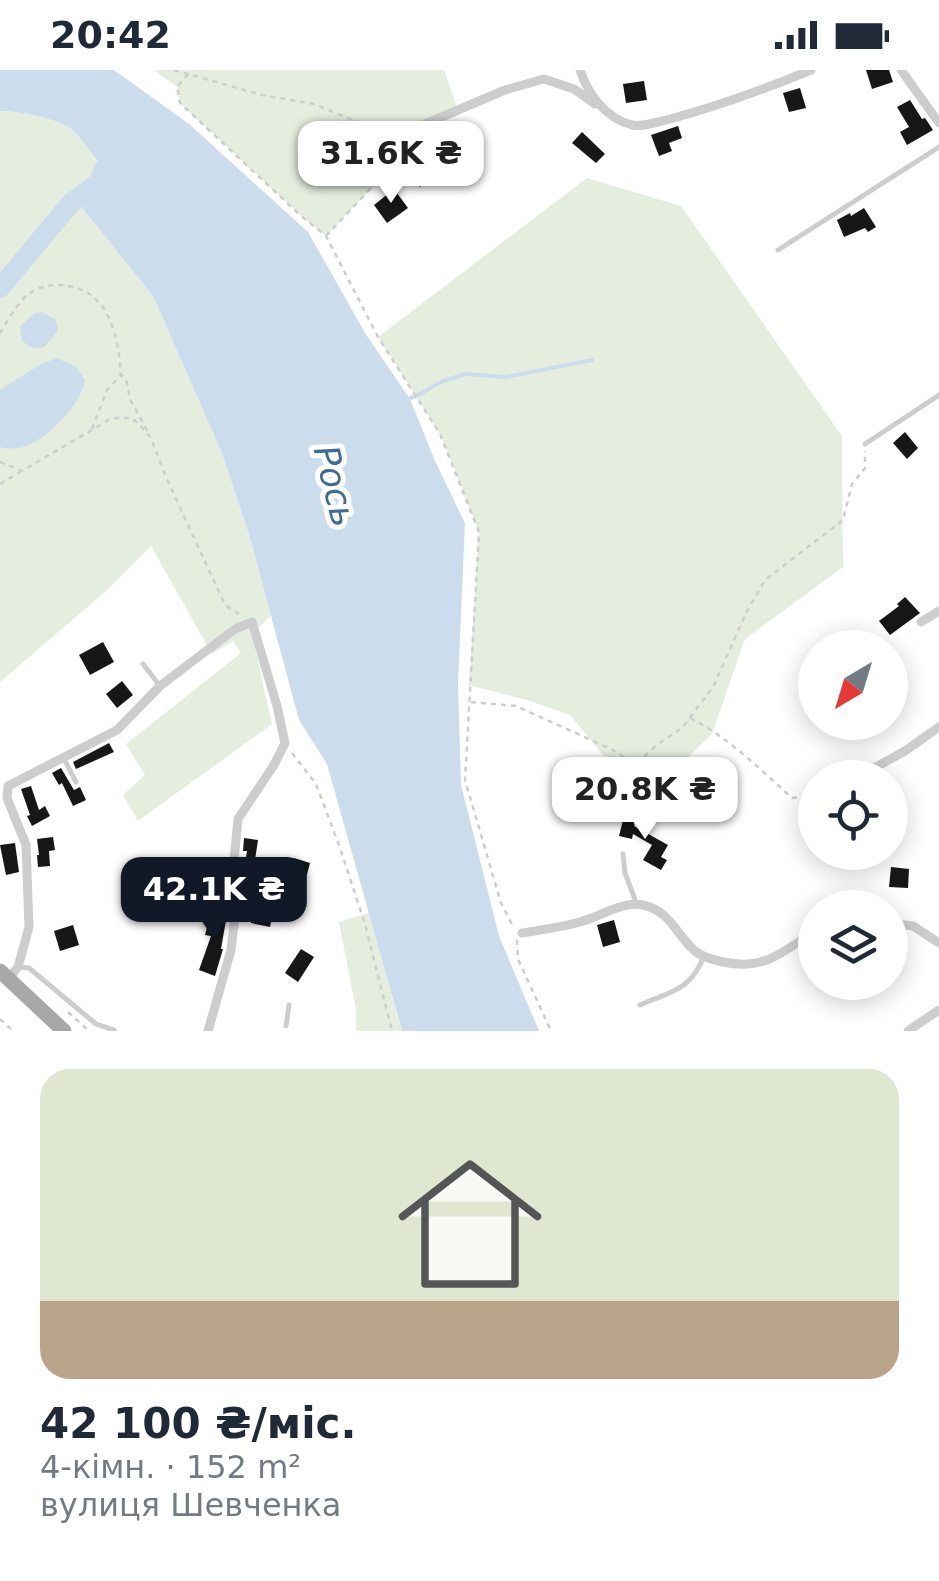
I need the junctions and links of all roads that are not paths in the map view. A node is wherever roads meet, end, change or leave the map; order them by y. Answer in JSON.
{"nodes":[{"id":1,"x":580,"y":70,"type":"edge"},
{"id":2,"x":811,"y":70,"type":"edge"},
{"id":3,"x":901,"y":70,"type":"edge"},
{"id":4,"x":600,"y":107,"type":"junction"},
{"id":5,"x":939,"y":124,"type":"edge"},
{"id":6,"x":939,"y":146,"type":"edge"},
{"id":7,"x":379,"y":180,"type":"road end"},
{"id":8,"x":778,"y":250,"type":"dead end"},
{"id":9,"x":939,"y":394,"type":"edge"},
{"id":10,"x":864,"y":444,"type":"road end"},
{"id":11,"x":939,"y":611,"type":"edge"},
{"id":12,"x":922,"y":622,"type":"dead end"},
{"id":13,"x":143,"y":664,"type":"dead end"},
{"id":14,"x":160,"y":686,"type":"junction"},
{"id":15,"x":939,"y":728,"type":"edge"},
{"id":16,"x":62,"y":757,"type":"junction"},
{"id":17,"x":888,"y":760,"type":"edge"},
{"id":18,"x":76,"y":782,"type":"dead end"},
{"id":19,"x":623,"y":854,"type":"dead end"},
{"id":20,"x":637,"y":904,"type":"junction"},
{"id":21,"x":908,"y":925,"type":"edge"},
{"id":22,"x":522,"y":933,"type":"road end"},
{"id":23,"x":798,"y":942,"type":"edge"},
{"id":24,"x":939,"y":943,"type":"edge"},
{"id":25,"x":704,"y":956,"type":"junction"},
{"id":26,"x":8,"y":972,"type":"edge"},
{"id":27,"x":289,"y":1005,"type":"dead end"},
{"id":28,"x":640,"y":1005,"type":"dead end"},
{"id":29,"x":939,"y":1010,"type":"edge"},
{"id":30,"x":286,"y":1026,"type":"dead end"},
{"id":31,"x":114,"y":1030,"type":"edge"},
{"id":32,"x":64,"y":1031,"type":"edge"},
{"id":33,"x":208,"y":1031,"type":"edge"},
{"id":34,"x":908,"y":1031,"type":"edge"}],
"edges":[{"from":1,"to":4,"type":"street"},
{"from":2,"to":4,"type":"street"},
{"from":3,"to":5,"type":"street"},
{"from":4,"to":7,"type":"street"},
{"from":6,"to":8,"type":"lane"},
{"from":9,"to":10,"type":"lane"},
{"from":11,"to":12,"type":"street"},
{"from":13,"to":14,"type":"lane"},
{"from":14,"to":16,"type":"street"},
{"from":14,"to":33,"type":"street"},
{"from":15,"to":17,"type":"street"},
{"from":16,"to":18,"type":"lane"},
{"from":16,"to":26,"type":"street"},
{"from":19,"to":20,"type":"lane"},
{"from":20,"to":22,"type":"street"},
{"from":20,"to":25,"type":"street"},
{"from":21,"to":24,"type":"street"},
{"from":23,"to":25,"type":"street"},
{"from":25,"to":28,"type":"lane"},
{"from":26,"to":31,"type":"lane"},
{"from":26,"to":32,"type":"main road"},
{"from":27,"to":30,"type":"lane"},
{"from":29,"to":34,"type":"street"}]}
